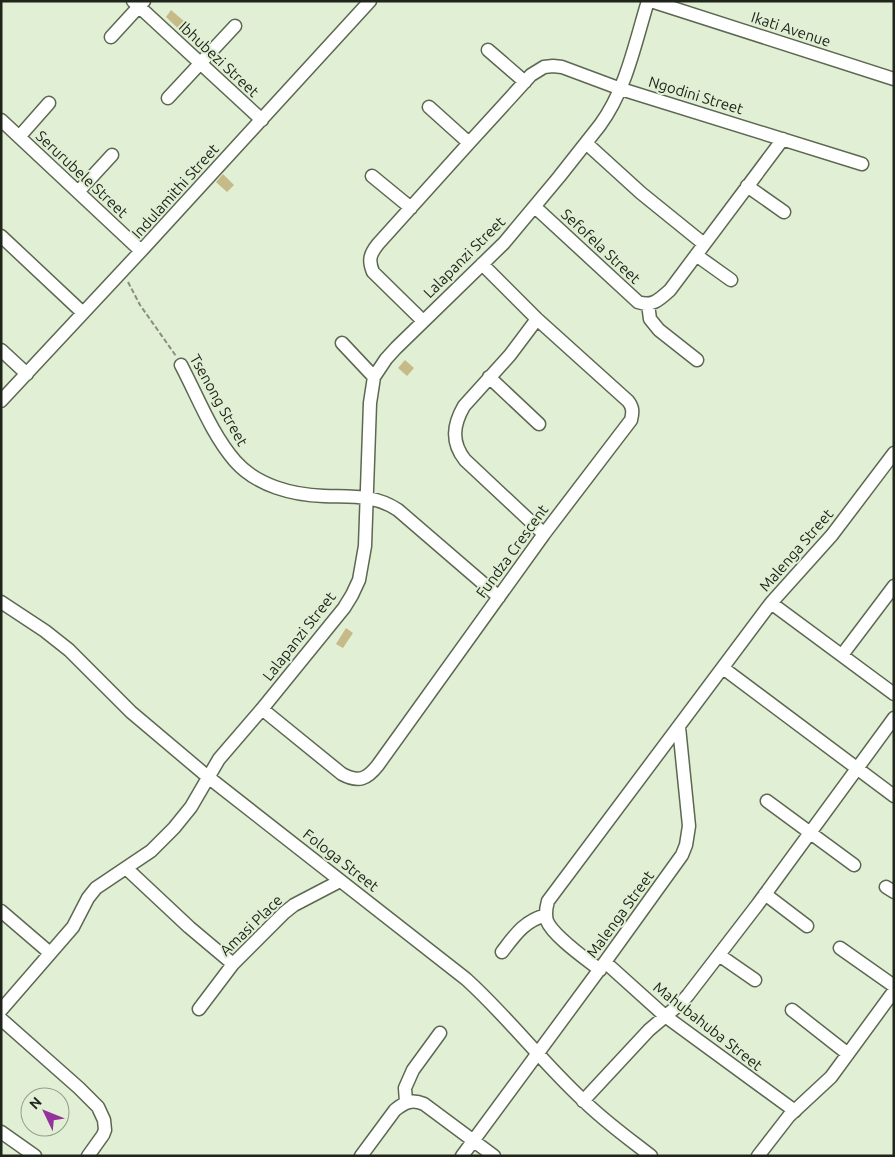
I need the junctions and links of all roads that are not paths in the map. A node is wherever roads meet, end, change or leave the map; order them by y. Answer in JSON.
{"nodes":[{"id":1,"x":370,"y":1,"type":"edge"},
{"id":2,"x":650,"y":1,"type":"edge"},
{"id":3,"x":139,"y":3,"type":"edge"},
{"id":4,"x":235,"y":26,"type":"dead end"},
{"id":5,"x":110,"y":37,"type":"dead end"},
{"id":6,"x":488,"y":50,"type":"dead end"},
{"id":7,"x":200,"y":63,"type":"junction"},
{"id":8,"x":894,"y":78,"type":"edge"},
{"id":9,"x":525,"y":82,"type":"junction"},
{"id":10,"x":621,"y":89,"type":"junction"},
{"id":11,"x":168,"y":98,"type":"dead end"},
{"id":12,"x":49,"y":103,"type":"dead end"},
{"id":13,"x":429,"y":107,"type":"dead end"},
{"id":14,"x":1,"y":120,"type":"edge"},
{"id":15,"x":262,"y":120,"type":"junction"},
{"id":16,"x":19,"y":137,"type":"junction"},
{"id":17,"x":783,"y":138,"type":"junction"},
{"id":18,"x":469,"y":143,"type":"junction"},
{"id":19,"x":586,"y":143,"type":"junction"},
{"id":20,"x":112,"y":155,"type":"dead end"},
{"id":21,"x":862,"y":164,"type":"dead end"},
{"id":22,"x":372,"y":176,"type":"dead end"},
{"id":23,"x":747,"y":186,"type":"junction"},
{"id":24,"x":78,"y":192,"type":"junction"},
{"id":25,"x":535,"y":206,"type":"junction"},
{"id":26,"x":411,"y":208,"type":"junction"},
{"id":27,"x":784,"y":212,"type":"dead end"},
{"id":28,"x":1,"y":236,"type":"edge"},
{"id":29,"x":704,"y":244,"type":"junction"},
{"id":30,"x":141,"y":252,"type":"junction"},
{"id":31,"x":696,"y":255,"type":"junction"},
{"id":32,"x":482,"y":264,"type":"junction"},
{"id":33,"x":731,"y":280,"type":"dead end"},
{"id":34,"x":648,"y":304,"type":"junction"},
{"id":35,"x":84,"y":313,"type":"junction"},
{"id":36,"x":537,"y":319,"type":"junction"},
{"id":37,"x":422,"y":321,"type":"junction"},
{"id":38,"x":342,"y":343,"type":"dead end"},
{"id":39,"x":1,"y":350,"type":"edge"},
{"id":40,"x":697,"y":360,"type":"dead end"},
{"id":41,"x":181,"y":365,"type":"road end"},
{"id":42,"x":27,"y":374,"type":"junction"},
{"id":43,"x":374,"y":377,"type":"junction"},
{"id":44,"x":489,"y":377,"type":"junction"},
{"id":45,"x":1,"y":401,"type":"edge"},
{"id":46,"x":539,"y":424,"type":"dead end"},
{"id":47,"x":894,"y":453,"type":"edge"},
{"id":48,"x":367,"y":498,"type":"junction"},
{"id":49,"x":544,"y":534,"type":"junction"},
{"id":50,"x":894,"y":586,"type":"edge"},
{"id":51,"x":499,"y":597,"type":"junction"},
{"id":52,"x":1,"y":602,"type":"edge"},
{"id":53,"x":771,"y":603,"type":"junction"},
{"id":54,"x":842,"y":655,"type":"junction"},
{"id":55,"x":723,"y":668,"type":"junction"},
{"id":56,"x":894,"y":694,"type":"edge"},
{"id":57,"x":262,"y":709,"type":"junction"},
{"id":58,"x":894,"y":718,"type":"edge"},
{"id":59,"x":679,"y":727,"type":"junction"},
{"id":60,"x":857,"y":768,"type":"junction"},
{"id":61,"x":208,"y":777,"type":"junction"},
{"id":62,"x":894,"y":796,"type":"edge"},
{"id":63,"x":767,"y":801,"type":"dead end"},
{"id":64,"x":810,"y":832,"type":"junction"},
{"id":65,"x":854,"y":866,"type":"dead end"},
{"id":66,"x":126,"y":868,"type":"junction"},
{"id":67,"x":340,"y":880,"type":"junction"},
{"id":68,"x":765,"y":894,"type":"junction"},
{"id":69,"x":1,"y":911,"type":"edge"},
{"id":70,"x":546,"y":915,"type":"junction"},
{"id":71,"x":807,"y":926,"type":"dead end"},
{"id":72,"x":840,"y":948,"type":"dead end"},
{"id":73,"x":502,"y":952,"type":"dead end"},
{"id":74,"x":50,"y":953,"type":"junction"},
{"id":75,"x":719,"y":955,"type":"junction"},
{"id":76,"x":233,"y":964,"type":"junction"},
{"id":77,"x":602,"y":966,"type":"junction"},
{"id":78,"x":755,"y":980,"type":"dead end"},
{"id":79,"x":894,"y":986,"type":"edge"},
{"id":80,"x":894,"y":991,"type":"edge"},
{"id":81,"x":199,"y":1009,"type":"dead end"},
{"id":82,"x":1,"y":1010,"type":"edge"},
{"id":83,"x":792,"y":1010,"type":"dead end"},
{"id":84,"x":665,"y":1016,"type":"junction"},
{"id":85,"x":1,"y":1019,"type":"edge"},
{"id":86,"x":440,"y":1033,"type":"dead end"},
{"id":87,"x":538,"y":1052,"type":"junction"},
{"id":88,"x":848,"y":1054,"type":"junction"},
{"id":89,"x":583,"y":1101,"type":"junction"},
{"id":90,"x":406,"y":1102,"type":"junction"},
{"id":91,"x":795,"y":1111,"type":"junction"},
{"id":92,"x":3,"y":1133,"type":"edge"},
{"id":93,"x":474,"y":1141,"type":"junction"},
{"id":94,"x":35,"y":1156,"type":"edge"},
{"id":95,"x":88,"y":1156,"type":"edge"},
{"id":96,"x":361,"y":1156,"type":"edge"},
{"id":97,"x":462,"y":1156,"type":"edge"},
{"id":98,"x":494,"y":1156,"type":"edge"},
{"id":99,"x":651,"y":1156,"type":"edge"},
{"id":100,"x":758,"y":1156,"type":"edge"}],
"edges":[{"from":1,"to":15,"type":"street","name":"Indulamithi Street"},
{"from":2,"to":8,"type":"street","name":"Ikati Avenue"},
{"from":2,"to":10,"type":"street","name":"Lalapanzi Street"},
{"from":3,"to":5,"type":"street"},
{"from":3,"to":7,"type":"street","name":"Ibhubezi Street"},
{"from":4,"to":7,"type":"street"},
{"from":6,"to":9,"type":"street"},
{"from":7,"to":11,"type":"street"},
{"from":7,"to":15,"type":"street","name":"Ibhubezi Street"},
{"from":9,"to":10,"type":"street","name":"Ngodini Street"},
{"from":9,"to":18,"type":"street","name":"Ngodini Street"},
{"from":10,"to":17,"type":"street","name":"Ngodini Street"},
{"from":10,"to":19,"type":"street","name":"Lalapanzi Street"},
{"from":12,"to":16,"type":"street"},
{"from":13,"to":18,"type":"street"},
{"from":14,"to":16,"type":"street","name":"Serurubele Street"},
{"from":15,"to":30,"type":"street","name":"Indulamithi Street"},
{"from":16,"to":24,"type":"street","name":"Serurubele Street"},
{"from":17,"to":21,"type":"street","name":"Ngodini Street"},
{"from":17,"to":23,"type":"street"},
{"from":18,"to":26,"type":"street","name":"Ngodini Street"},
{"from":19,"to":25,"type":"street","name":"Lalapanzi Street"},
{"from":19,"to":29,"type":"street"},
{"from":20,"to":24,"type":"street"},
{"from":22,"to":26,"type":"street"},
{"from":23,"to":27,"type":"street"},
{"from":23,"to":29,"type":"street"},
{"from":24,"to":30,"type":"street","name":"Serurubele Street"},
{"from":25,"to":32,"type":"street","name":"Lalapanzi Street"},
{"from":25,"to":34,"type":"street","name":"Sefofela Street"},
{"from":26,"to":37,"type":"street","name":"Ngodini Street"},
{"from":28,"to":35,"type":"street"},
{"from":29,"to":31,"type":"street"},
{"from":30,"to":35,"type":"street","name":"Indulamithi Street"},
{"from":31,"to":33,"type":"street"},
{"from":31,"to":34,"type":"street"},
{"from":32,"to":36,"type":"street","name":"Fundza Crescent"},
{"from":32,"to":37,"type":"street","name":"Lalapanzi Street"},
{"from":34,"to":40,"type":"street"},
{"from":35,"to":42,"type":"street","name":"Indulamithi Street"},
{"from":36,"to":44,"type":"street"},
{"from":36,"to":49,"type":"street","name":"Fundza Crescent"},
{"from":37,"to":43,"type":"street","name":"Lalapanzi Street"},
{"from":38,"to":43,"type":"street"},
{"from":39,"to":42,"type":"street"},
{"from":41,"to":48,"type":"street","name":"Tsenong Street"},
{"from":42,"to":45,"type":"street","name":"Indulamithi Street"},
{"from":43,"to":48,"type":"street","name":"Lalapanzi Street"},
{"from":44,"to":46,"type":"street"},
{"from":44,"to":49,"type":"street"},
{"from":47,"to":53,"type":"street","name":"Malenga Street"},
{"from":48,"to":51,"type":"street","name":"Tsenong Street"},
{"from":48,"to":57,"type":"street","name":"Lalapanzi Street"},
{"from":49,"to":51,"type":"street","name":"Fundza Crescent"},
{"from":50,"to":54,"type":"street"},
{"from":51,"to":57,"type":"street","name":"Fundza Crescent"},
{"from":52,"to":61,"type":"street","name":"Fologa Street"},
{"from":53,"to":54,"type":"street"},
{"from":53,"to":55,"type":"street","name":"Malenga Street"},
{"from":54,"to":56,"type":"street"},
{"from":55,"to":59,"type":"street","name":"Malenga Street"},
{"from":55,"to":60,"type":"street"},
{"from":57,"to":61,"type":"street","name":"Lalapanzi Street"},
{"from":58,"to":60,"type":"street"},
{"from":59,"to":70,"type":"street"},
{"from":59,"to":77,"type":"street","name":"Malenga Street"},
{"from":60,"to":62,"type":"street"},
{"from":60,"to":64,"type":"street"},
{"from":61,"to":66,"type":"street","name":"Lalapanzi Street"},
{"from":61,"to":67,"type":"street","name":"Fologa Street"},
{"from":63,"to":64,"type":"street"},
{"from":64,"to":65,"type":"street"},
{"from":64,"to":68,"type":"street"},
{"from":66,"to":74,"type":"street","name":"Lalapanzi Street"},
{"from":66,"to":76,"type":"street"},
{"from":67,"to":76,"type":"street","name":"Amasi Place"},
{"from":67,"to":87,"type":"street","name":"Fologa Street"},
{"from":68,"to":71,"type":"street"},
{"from":68,"to":75,"type":"street"},
{"from":69,"to":74,"type":"street"},
{"from":70,"to":73,"type":"street"},
{"from":70,"to":77,"type":"street","name":"Mahubahuba Street"},
{"from":72,"to":79,"type":"street"},
{"from":74,"to":82,"type":"street","name":"Lalapanzi Street"},
{"from":75,"to":78,"type":"street"},
{"from":75,"to":84,"type":"street"},
{"from":76,"to":81,"type":"street","name":"Amasi Place"},
{"from":77,"to":84,"type":"street","name":"Mahubahuba Street"},
{"from":77,"to":87,"type":"street","name":"Malenga Street"},
{"from":80,"to":88,"type":"street"},
{"from":83,"to":88,"type":"street"},
{"from":84,"to":89,"type":"street"},
{"from":84,"to":91,"type":"street","name":"Mahubahuba Street"},
{"from":85,"to":95,"type":"street"},
{"from":86,"to":90,"type":"street"},
{"from":87,"to":89,"type":"street","name":"Fologa Street"},
{"from":87,"to":93,"type":"street","name":"Malenga Street"},
{"from":88,"to":91,"type":"street"},
{"from":89,"to":99,"type":"street","name":"Fologa Street"},
{"from":90,"to":93,"type":"street"},
{"from":90,"to":96,"type":"street"},
{"from":91,"to":100,"type":"street"},
{"from":92,"to":94,"type":"street"},
{"from":93,"to":97,"type":"street","name":"Malenga Street"},
{"from":93,"to":98,"type":"street"}]}
